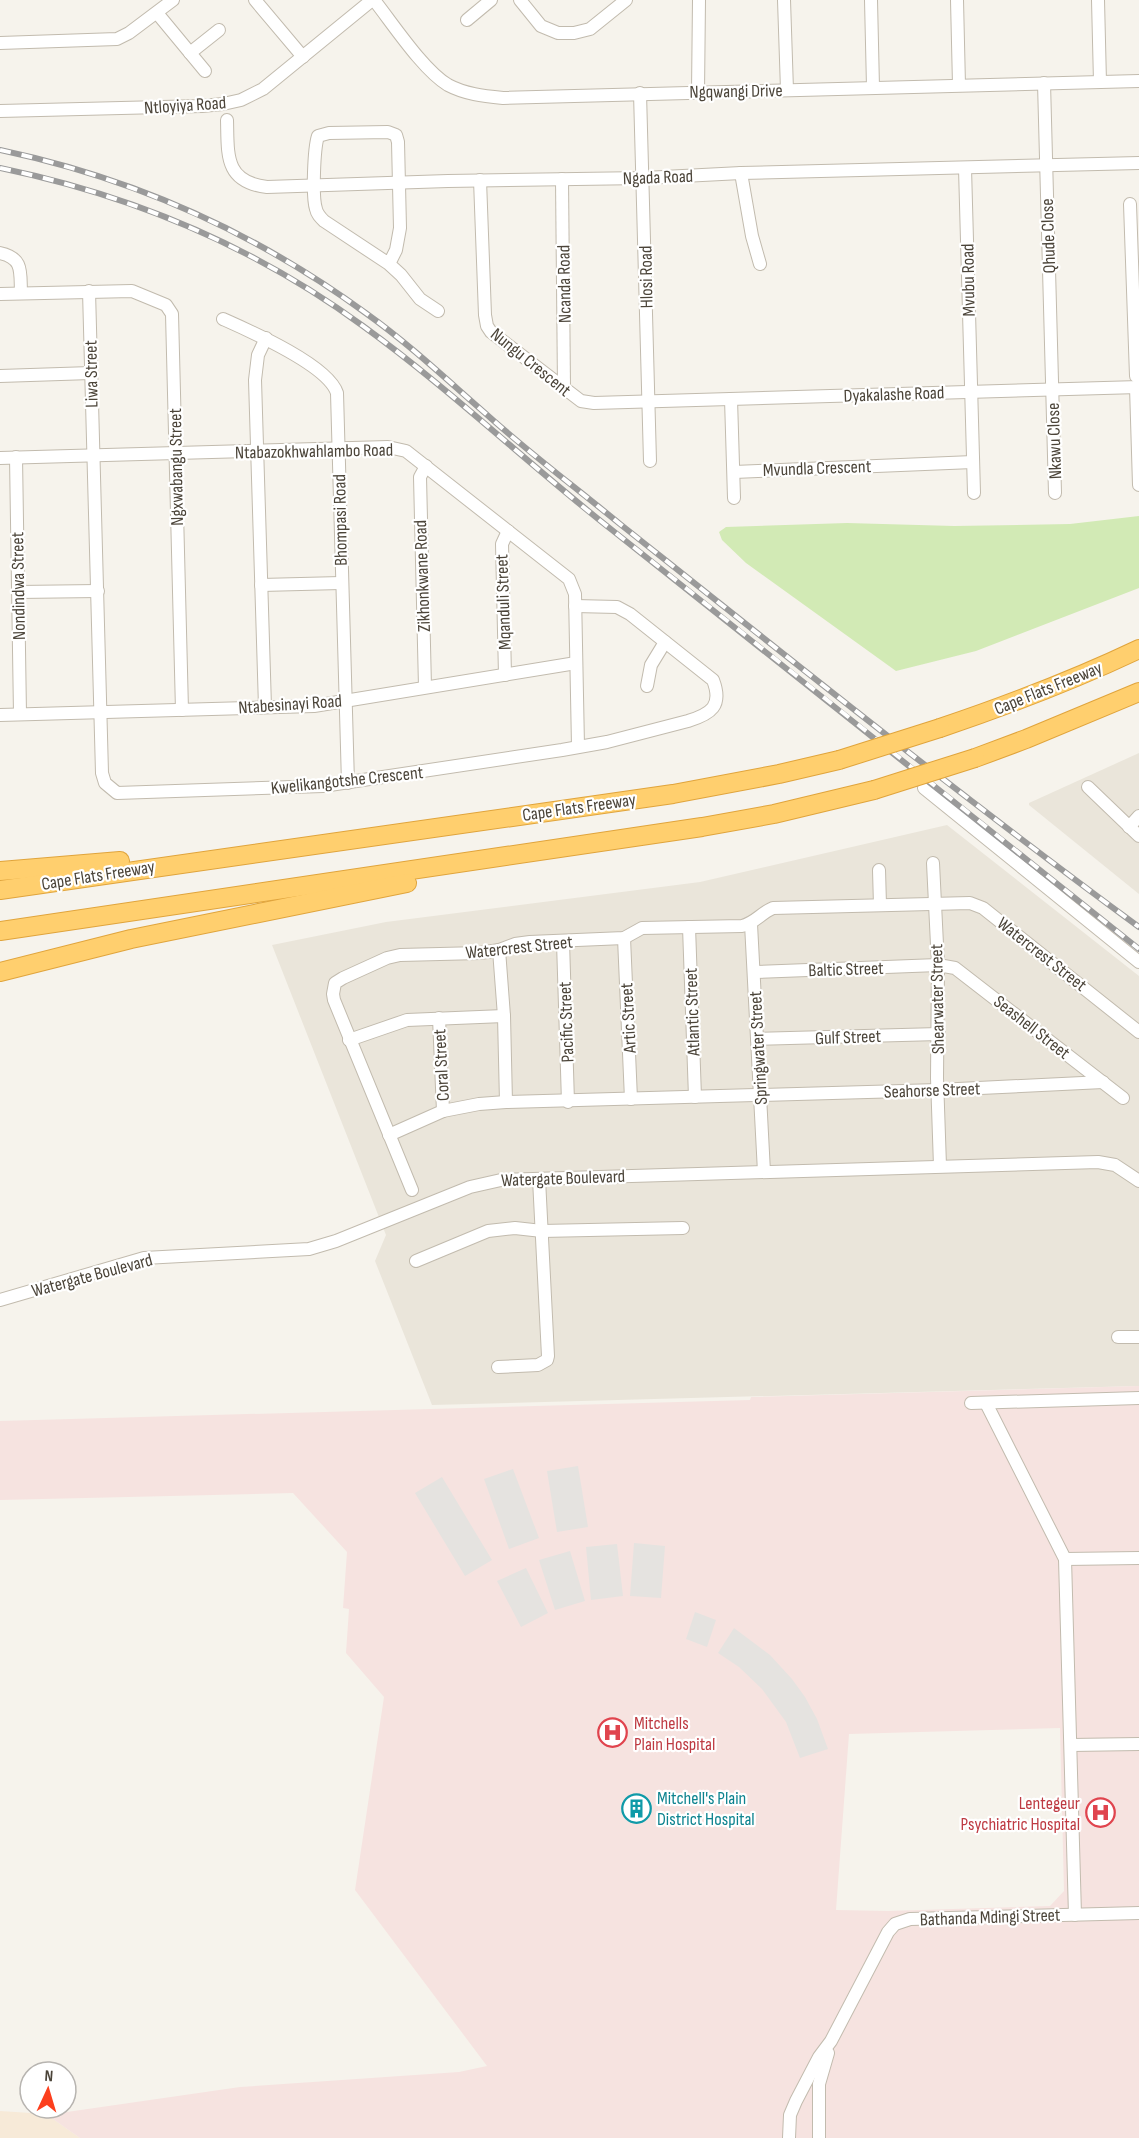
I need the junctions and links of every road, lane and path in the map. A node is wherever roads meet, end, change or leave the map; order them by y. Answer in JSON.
{"nodes":[{"id":1,"x":173,"y":0,"type":"edge"},
{"id":2,"x":255,"y":0,"type":"edge"},
{"id":3,"x":373,"y":0,"type":"edge"},
{"id":4,"x":491,"y":0,"type":"edge"},
{"id":5,"x":520,"y":0,"type":"edge"},
{"id":6,"x":626,"y":0,"type":"edge"},
{"id":7,"x":699,"y":0,"type":"edge"},
{"id":8,"x":784,"y":0,"type":"edge"},
{"id":9,"x":871,"y":0,"type":"edge"},
{"id":10,"x":957,"y":0,"type":"edge"},
{"id":11,"x":1098,"y":0,"type":"edge"},
{"id":12,"x":157,"y":13,"type":"junction"},
{"id":13,"x":467,"y":20,"type":"dead end"},
{"id":14,"x":219,"y":30,"type":"dead end"},
{"id":15,"x":0,"y":43,"type":"edge"},
{"id":16,"x":190,"y":53,"type":"junction"},
{"id":17,"x":303,"y":57,"type":"junction"},
{"id":18,"x":205,"y":71,"type":"dead end"},
{"id":19,"x":1139,"y":81,"type":"edge"},
{"id":20,"x":1100,"y":82,"type":"junction"},
{"id":21,"x":1044,"y":83,"type":"junction"},
{"id":22,"x":959,"y":85,"type":"junction"},
{"id":23,"x":873,"y":87,"type":"junction"},
{"id":24,"x":787,"y":90,"type":"junction"},
{"id":25,"x":698,"y":92,"type":"junction"},
{"id":26,"x":640,"y":93,"type":"junction"},
{"id":27,"x":0,"y":111,"type":"edge"},
{"id":28,"x":227,"y":120,"type":"dead end"},
{"id":29,"x":1139,"y":163,"type":"edge"},
{"id":30,"x":1046,"y":165,"type":"junction"},
{"id":31,"x":965,"y":168,"type":"junction"},
{"id":32,"x":741,"y":173,"type":"junction"},
{"id":33,"x":644,"y":178,"type":"junction"},
{"id":34,"x":562,"y":179,"type":"junction"},
{"id":35,"x":480,"y":180,"type":"junction"},
{"id":36,"x":399,"y":182,"type":"junction"},
{"id":37,"x":315,"y":186,"type":"junction"},
{"id":38,"x":1130,"y":204,"type":"dead end"},
{"id":39,"x":0,"y":253,"type":"edge"},
{"id":40,"x":389,"y":264,"type":"junction"},
{"id":41,"x":760,"y":264,"type":"dead end"},
{"id":42,"x":1136,"y":284,"type":"edge"},
{"id":43,"x":89,"y":291,"type":"junction"},
{"id":44,"x":21,"y":293,"type":"junction"},
{"id":45,"x":0,"y":294,"type":"edge"},
{"id":46,"x":438,"y":311,"type":"dead end"},
{"id":47,"x":223,"y":319,"type":"dead end"},
{"id":48,"x":266,"y":338,"type":"junction"},
{"id":49,"x":92,"y":373,"type":"junction"},
{"id":50,"x":0,"y":376,"type":"edge"},
{"id":51,"x":1137,"y":384,"type":"edge"},
{"id":52,"x":564,"y":388,"type":"junction"},
{"id":53,"x":1052,"y":390,"type":"junction"},
{"id":54,"x":971,"y":391,"type":"junction"},
{"id":55,"x":731,"y":399,"type":"junction"},
{"id":56,"x":649,"y":401,"type":"junction"},
{"id":57,"x":338,"y":449,"type":"junction"},
{"id":58,"x":258,"y":451,"type":"junction"},
{"id":59,"x":175,"y":454,"type":"junction"},
{"id":60,"x":93,"y":456,"type":"junction"},
{"id":61,"x":0,"y":458,"type":"edge"},
{"id":62,"x":15,"y":458,"type":"junction"},
{"id":63,"x":1138,"y":459,"type":"edge"},
{"id":64,"x":650,"y":461,"type":"dead end"},
{"id":65,"x":973,"y":462,"type":"junction"},
{"id":66,"x":426,"y":466,"type":"junction"},
{"id":67,"x":734,"y":472,"type":"junction"},
{"id":68,"x":1139,"y":485,"type":"edge"},
{"id":69,"x":974,"y":493,"type":"dead end"},
{"id":70,"x":1055,"y":493,"type":"dead end"},
{"id":71,"x":734,"y":498,"type":"dead end"},
{"id":72,"x":508,"y":531,"type":"junction"},
{"id":73,"x":341,"y":583,"type":"junction"},
{"id":74,"x":261,"y":585,"type":"junction"},
{"id":75,"x":98,"y":591,"type":"junction"},
{"id":76,"x":18,"y":592,"type":"junction"},
{"id":77,"x":575,"y":606,"type":"junction"},
{"id":78,"x":665,"y":642,"type":"junction"},
{"id":79,"x":1139,"y":649,"type":"edge"},
{"id":80,"x":576,"y":663,"type":"junction"},
{"id":81,"x":506,"y":675,"type":"junction"},
{"id":82,"x":647,"y":686,"type":"dead end"},
{"id":83,"x":425,"y":687,"type":"junction"},
{"id":84,"x":1139,"y":692,"type":"edge"},
{"id":85,"x":345,"y":702,"type":"junction"},
{"id":86,"x":265,"y":707,"type":"junction"},
{"id":87,"x":182,"y":710,"type":"junction"},
{"id":88,"x":101,"y":712,"type":"junction"},
{"id":89,"x":20,"y":714,"type":"junction"},
{"id":90,"x":0,"y":715,"type":"edge"},
{"id":91,"x":579,"y":746,"type":"junction"},
{"id":92,"x":348,"y":783,"type":"junction"},
{"id":93,"x":1088,"y":787,"type":"dead end"},
{"id":94,"x":924,"y":788,"type":"dead end"},
{"id":95,"x":1139,"y":816,"type":"edge"},
{"id":96,"x":1129,"y":827,"type":"junction"},
{"id":97,"x":1139,"y":836,"type":"edge"},
{"id":98,"x":513,"y":856,"type":"junction"},
{"id":99,"x":205,"y":859,"type":"junction"},
{"id":100,"x":933,"y":863,"type":"dead end"},
{"id":101,"x":879,"y":870,"type":"dead end"},
{"id":102,"x":0,"y":871,"type":"edge"},
{"id":103,"x":0,"y":890,"type":"edge"},
{"id":104,"x":934,"y":903,"type":"junction"},
{"id":105,"x":880,"y":905,"type":"junction"},
{"id":106,"x":752,"y":924,"type":"junction"},
{"id":107,"x":689,"y":927,"type":"junction"},
{"id":108,"x":0,"y":932,"type":"edge"},
{"id":109,"x":624,"y":938,"type":"junction"},
{"id":110,"x":563,"y":942,"type":"junction"},
{"id":111,"x":499,"y":950,"type":"junction"},
{"id":112,"x":1139,"y":962,"type":"edge"},
{"id":113,"x":938,"y":965,"type":"junction"},
{"id":114,"x":0,"y":972,"type":"edge"},
{"id":115,"x":755,"y":972,"type":"junction"},
{"id":116,"x":504,"y":1016,"type":"junction"},
{"id":117,"x":439,"y":1018,"type":"junction"},
{"id":118,"x":1139,"y":1032,"type":"edge"},
{"id":119,"x":939,"y":1034,"type":"junction"},
{"id":120,"x":757,"y":1039,"type":"junction"},
{"id":121,"x":350,"y":1040,"type":"junction"},
{"id":122,"x":1103,"y":1082,"type":"junction"},
{"id":123,"x":938,"y":1090,"type":"junction"},
{"id":124,"x":761,"y":1095,"type":"junction"},
{"id":125,"x":694,"y":1097,"type":"junction"},
{"id":126,"x":1123,"y":1098,"type":"dead end"},
{"id":127,"x":631,"y":1099,"type":"junction"},
{"id":128,"x":506,"y":1102,"type":"junction"},
{"id":129,"x":568,"y":1102,"type":"junction"},
{"id":130,"x":444,"y":1111,"type":"junction"},
{"id":131,"x":389,"y":1135,"type":"junction"},
{"id":132,"x":940,"y":1167,"type":"junction"},
{"id":133,"x":764,"y":1172,"type":"junction"},
{"id":134,"x":539,"y":1179,"type":"junction"},
{"id":135,"x":1139,"y":1181,"type":"edge"},
{"id":136,"x":412,"y":1190,"type":"dead end"},
{"id":137,"x":683,"y":1228,"type":"dead end"},
{"id":138,"x":542,"y":1231,"type":"junction"},
{"id":139,"x":416,"y":1261,"type":"dead end"},
{"id":140,"x":0,"y":1300,"type":"edge"},
{"id":141,"x":1139,"y":1336,"type":"edge"},
{"id":142,"x":1118,"y":1337,"type":"dead end"},
{"id":143,"x":498,"y":1367,"type":"dead end"},
{"id":144,"x":1139,"y":1398,"type":"edge"},
{"id":145,"x":971,"y":1403,"type":"dead end"},
{"id":146,"x":986,"y":1403,"type":"junction"},
{"id":147,"x":1139,"y":1558,"type":"edge"},
{"id":148,"x":1065,"y":1559,"type":"junction"},
{"id":149,"x":1139,"y":1744,"type":"edge"},
{"id":150,"x":1071,"y":1746,"type":"junction"},
{"id":151,"x":1139,"y":1913,"type":"edge"},
{"id":152,"x":1075,"y":1915,"type":"junction"},
{"id":153,"x":831,"y":2041,"type":"junction"},
{"id":154,"x":789,"y":2138,"type":"edge"},
{"id":155,"x":819,"y":2138,"type":"edge"}],
"edges":[{"from":1,"to":12,"type":"street"},
{"from":2,"to":17,"type":"street"},
{"from":3,"to":17,"type":"street","name":"Ntloyiya Road"},
{"from":3,"to":26,"type":"street","name":"Ngqwangi Drive"},
{"from":4,"to":13,"type":"street"},
{"from":5,"to":6,"type":"street"},
{"from":7,"to":25,"type":"street"},
{"from":8,"to":24,"type":"street"},
{"from":9,"to":23,"type":"street"},
{"from":10,"to":22,"type":"street"},
{"from":11,"to":20,"type":"street"},
{"from":12,"to":15,"type":"street"},
{"from":12,"to":16,"type":"street"},
{"from":14,"to":16,"type":"street"},
{"from":16,"to":18,"type":"street"},
{"from":17,"to":27,"type":"street","name":"Ntloyiya Road"},
{"from":19,"to":20,"type":"street","name":"Ngqwangi Drive"},
{"from":20,"to":21,"type":"street","name":"Ngqwangi Drive"},
{"from":21,"to":22,"type":"street","name":"Ngqwangi Drive"},
{"from":21,"to":30,"type":"street","name":"Qhude Close"},
{"from":22,"to":23,"type":"street","name":"Ngqwangi Drive"},
{"from":23,"to":24,"type":"street","name":"Ngqwangi Drive"},
{"from":24,"to":25,"type":"street","name":"Ngqwangi Drive"},
{"from":25,"to":26,"type":"street","name":"Ngqwangi Drive"},
{"from":26,"to":33,"type":"street","name":"Hlosi Road"},
{"from":28,"to":37,"type":"street","name":"Ngada Road"},
{"from":29,"to":30,"type":"street","name":"Ngada Road"},
{"from":30,"to":31,"type":"street","name":"Ngada Road"},
{"from":30,"to":53,"type":"street","name":"Qhude Close"},
{"from":31,"to":32,"type":"street","name":"Ngada Road"},
{"from":31,"to":54,"type":"street","name":"Mvubu Road"},
{"from":32,"to":33,"type":"street","name":"Ngada Road"},
{"from":32,"to":41,"type":"street"},
{"from":33,"to":34,"type":"street","name":"Ngada Road"},
{"from":33,"to":56,"type":"street","name":"Hlosi Road"},
{"from":34,"to":35,"type":"street","name":"Ngada Road"},
{"from":34,"to":52,"type":"street","name":"Ncanda Road"},
{"from":35,"to":36,"type":"street","name":"Ngada Road"},
{"from":35,"to":52,"type":"street","name":"Nungu Crescent"},
{"from":36,"to":37,"type":"street","name":"Ngada Road"},
{"from":36,"to":37,"type":"street"},
{"from":36,"to":40,"type":"street"},
{"from":37,"to":40,"type":"street"},
{"from":38,"to":42,"type":"street"},
{"from":39,"to":44,"type":"street"},
{"from":40,"to":46,"type":"street"},
{"from":42,"to":51,"type":"street"},
{"from":43,"to":44,"type":"street","name":"Ngxwabangu Street"},
{"from":43,"to":49,"type":"street","name":"Liwa Street"},
{"from":43,"to":59,"type":"street","name":"Ngxwabangu Street"},
{"from":44,"to":45,"type":"street","name":"Ngxwabangu Street"},
{"from":47,"to":48,"type":"street","name":"Bhompasi Road"},
{"from":48,"to":57,"type":"street","name":"Bhompasi Road"},
{"from":48,"to":58,"type":"street"},
{"from":49,"to":50,"type":"street"},
{"from":49,"to":60,"type":"street","name":"Liwa Street"},
{"from":51,"to":53,"type":"street","name":"Dyakalashe Road"},
{"from":51,"to":63,"type":"street"},
{"from":52,"to":56,"type":"street","name":"Nungu Crescent"},
{"from":53,"to":54,"type":"street","name":"Dyakalashe Road"},
{"from":53,"to":70,"type":"street","name":"Nkawu Close"},
{"from":54,"to":55,"type":"street","name":"Dyakalashe Road"},
{"from":54,"to":65,"type":"street"},
{"from":55,"to":56,"type":"street","name":"Dyakalashe Road"},
{"from":55,"to":67,"type":"street"},
{"from":56,"to":64,"type":"street","name":"Hlosi Road"},
{"from":57,"to":58,"type":"street","name":"Ntabazokhwahlambo Road"},
{"from":57,"to":66,"type":"street","name":"Ntabazokhwahlambo Road"},
{"from":57,"to":73,"type":"street","name":"Bhompasi Road"},
{"from":58,"to":59,"type":"street","name":"Ntabazokhwahlambo Road"},
{"from":58,"to":74,"type":"street"},
{"from":59,"to":60,"type":"street","name":"Ntabazokhwahlambo Road"},
{"from":59,"to":87,"type":"street","name":"Ngxwabangu Street"},
{"from":60,"to":62,"type":"street","name":"Ntabazokhwahlambo Road"},
{"from":60,"to":75,"type":"street","name":"Liwa Street"},
{"from":61,"to":62,"type":"street","name":"Ntabazokhwahlambo Road"},
{"from":62,"to":76,"type":"street","name":"Nondindwa Street"},
{"from":63,"to":68,"type":"street"},
{"from":65,"to":67,"type":"street","name":"Mvundla Crescent"},
{"from":65,"to":69,"type":"street"},
{"from":66,"to":72,"type":"street","name":"Ntabazokhwahlambo Road"},
{"from":66,"to":83,"type":"street","name":"Zikhonkwane Road"},
{"from":67,"to":71,"type":"street"},
{"from":72,"to":77,"type":"street","name":"Ntabazokhwahlambo Road"},
{"from":72,"to":81,"type":"street","name":"Mqanduli Street"},
{"from":73,"to":74,"type":"street"},
{"from":73,"to":85,"type":"street","name":"Bhompasi Road"},
{"from":74,"to":86,"type":"street"},
{"from":75,"to":76,"type":"street"},
{"from":75,"to":88,"type":"street","name":"Liwa Street"},
{"from":76,"to":89,"type":"street","name":"Nondindwa Street"},
{"from":77,"to":78,"type":"street"},
{"from":77,"to":80,"type":"street","name":"Ntabazokhwahlambo Road"},
{"from":78,"to":82,"type":"street"},
{"from":78,"to":91,"type":"street","name":"Kwelikangotshe Crescent"},
{"from":79,"to":99,"type":"highway","name":"Cape Flats Freeway","bridge":true},
{"from":80,"to":81,"type":"street","name":"Ntabesinayi Road"},
{"from":80,"to":91,"type":"street"},
{"from":81,"to":83,"type":"street","name":"Ntabesinayi Road"},
{"from":83,"to":85,"type":"street","name":"Ntabesinayi Road"},
{"from":84,"to":98,"type":"highway","name":"Cape Flats Freeway","bridge":true},
{"from":85,"to":86,"type":"street","name":"Ntabesinayi Road"},
{"from":85,"to":92,"type":"street","name":"Bhompasi Road"},
{"from":86,"to":87,"type":"street","name":"Ntabesinayi Road"},
{"from":87,"to":88,"type":"street","name":"Ntabesinayi Road"},
{"from":88,"to":89,"type":"street","name":"Ntabesinayi Road"},
{"from":88,"to":92,"type":"street","name":"Kwelikangotshe Crescent"},
{"from":89,"to":90,"type":"street","name":"Ntabesinayi Road"},
{"from":91,"to":92,"type":"street","name":"Kwelikangotshe Crescent"},
{"from":93,"to":96,"type":"street"},
{"from":94,"to":112,"type":"street"},
{"from":95,"to":96,"type":"street"},
{"from":96,"to":97,"type":"street"},
{"from":98,"to":108,"type":"highway","name":"Cape Flats Freeway"},
{"from":98,"to":114,"type":"highway"},
{"from":99,"to":102,"type":"highway"},
{"from":99,"to":103,"type":"highway","name":"Cape Flats Freeway"},
{"from":100,"to":104,"type":"street"},
{"from":101,"to":105,"type":"street"},
{"from":104,"to":105,"type":"street","name":"Watercrest Street"},
{"from":104,"to":113,"type":"street","name":"Shearwater Street"},
{"from":104,"to":118,"type":"street","name":"Watercrest Street"},
{"from":105,"to":106,"type":"street","name":"Watercrest Street"},
{"from":106,"to":107,"type":"street","name":"Watercrest Street"},
{"from":106,"to":115,"type":"street","name":"Springwater Street"},
{"from":107,"to":109,"type":"street","name":"Watercrest Street"},
{"from":107,"to":125,"type":"street","name":"Atlantic Street"},
{"from":109,"to":110,"type":"street","name":"Watercrest Street"},
{"from":109,"to":127,"type":"street","name":"Artic Street"},
{"from":110,"to":111,"type":"street","name":"Watercrest Street"},
{"from":110,"to":129,"type":"street","name":"Pacific Street"},
{"from":111,"to":116,"type":"street"},
{"from":111,"to":121,"type":"street","name":"Watercrest Street"},
{"from":113,"to":115,"type":"street","name":"Baltic Street"},
{"from":113,"to":119,"type":"street","name":"Shearwater Street"},
{"from":113,"to":122,"type":"street","name":"Seashell Street"},
{"from":115,"to":120,"type":"street","name":"Springwater Street"},
{"from":116,"to":117,"type":"street"},
{"from":116,"to":128,"type":"street"},
{"from":117,"to":121,"type":"street"},
{"from":117,"to":130,"type":"street","name":"Coral Street"},
{"from":119,"to":120,"type":"street","name":"Gulf Street"},
{"from":119,"to":123,"type":"street","name":"Shearwater Street"},
{"from":120,"to":124,"type":"street","name":"Springwater Street"},
{"from":121,"to":131,"type":"street","name":"Watercrest Street"},
{"from":122,"to":123,"type":"street","name":"Seahorse Street"},
{"from":122,"to":126,"type":"street","name":"Seashell Street"},
{"from":123,"to":124,"type":"street","name":"Seahorse Street"},
{"from":123,"to":132,"type":"street","name":"Shearwater Street"},
{"from":124,"to":125,"type":"street"},
{"from":124,"to":133,"type":"street","name":"Springwater Street"},
{"from":125,"to":127,"type":"street"},
{"from":127,"to":129,"type":"street"},
{"from":128,"to":129,"type":"street"},
{"from":128,"to":130,"type":"street"},
{"from":130,"to":131,"type":"street"},
{"from":131,"to":136,"type":"street","name":"Watercrest Street"},
{"from":132,"to":133,"type":"street","name":"Watergate Boulevard"},
{"from":132,"to":135,"type":"street","name":"Watergate Boulevard"},
{"from":133,"to":134,"type":"street","name":"Watergate Boulevard"},
{"from":134,"to":138,"type":"street"},
{"from":134,"to":140,"type":"street","name":"Watergate Boulevard"},
{"from":137,"to":138,"type":"street"},
{"from":138,"to":139,"type":"street"},
{"from":138,"to":143,"type":"street"},
{"from":141,"to":142,"type":"street"},
{"from":144,"to":146,"type":"street"},
{"from":145,"to":146,"type":"street"},
{"from":146,"to":148,"type":"street","name":"Bathanda Mdingi Street"},
{"from":147,"to":148,"type":"street"},
{"from":148,"to":150,"type":"street","name":"Bathanda Mdingi Street"},
{"from":149,"to":150,"type":"street"},
{"from":150,"to":152,"type":"street","name":"Bathanda Mdingi Street"},
{"from":151,"to":152,"type":"street","name":"Bathanda Mdingi Street"},
{"from":152,"to":153,"type":"street","name":"Bathanda Mdingi Street"},
{"from":153,"to":154,"type":"street","name":"Bathanda Mdingi Street"},
{"from":153,"to":155,"type":"street","name":"Bathanda Mdingi Street"}]}
